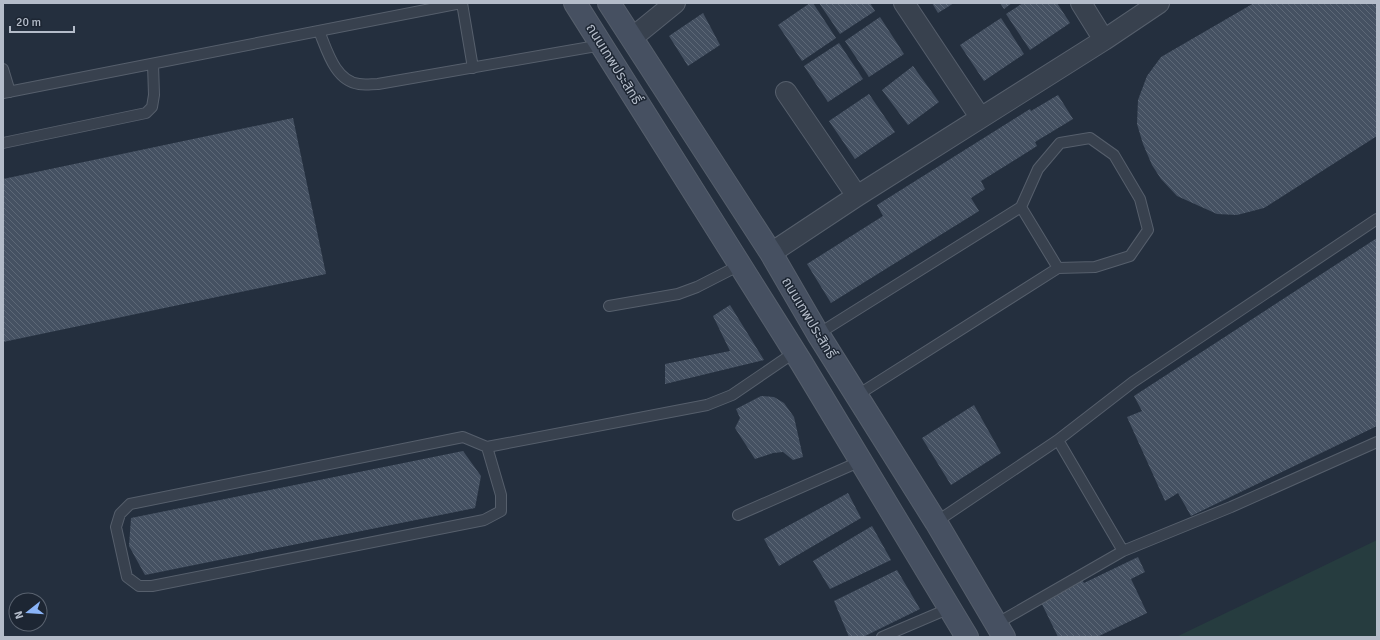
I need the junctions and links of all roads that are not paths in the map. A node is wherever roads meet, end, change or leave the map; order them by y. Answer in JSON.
{"nodes":[{"id":1,"x":462,"y":3,"type":"edge"},
{"id":2,"x":575,"y":3,"type":"edge"},
{"id":3,"x":609,"y":3,"type":"edge"},
{"id":4,"x":675,"y":3,"type":"edge"},
{"id":5,"x":904,"y":3,"type":"edge"},
{"id":6,"x":1081,"y":3,"type":"edge"},
{"id":7,"x":1159,"y":3,"type":"edge"},
{"id":8,"x":431,"y":6,"type":"edge"},
{"id":9,"x":319,"y":31,"type":"junction"},
{"id":10,"x":632,"y":38,"type":"junction"},
{"id":11,"x":1104,"y":40,"type":"junction"},
{"id":12,"x":602,"y":45,"type":"junction"},
{"id":13,"x":152,"y":64,"type":"junction"},
{"id":14,"x":473,"y":68,"type":"junction"},
{"id":15,"x":3,"y":69,"type":"edge"},
{"id":16,"x":786,"y":92,"type":"dead end"},
{"id":17,"x":6,"y":93,"type":"edge"},
{"id":18,"x":980,"y":117,"type":"junction"},
{"id":19,"x":3,"y":143,"type":"edge"},
{"id":20,"x":857,"y":196,"type":"junction"},
{"id":21,"x":1021,"y":207,"type":"junction"},
{"id":22,"x":1377,"y":219,"type":"edge"},
{"id":23,"x":771,"y":253,"type":"junction"},
{"id":24,"x":740,"y":265,"type":"junction"},
{"id":25,"x":1058,"y":268,"type":"junction"},
{"id":26,"x":609,"y":306,"type":"dead end"},
{"id":27,"x":818,"y":334,"type":"junction"},
{"id":28,"x":795,"y":352,"type":"junction"},
{"id":29,"x":856,"y":396,"type":"junction"},
{"id":30,"x":1058,"y":440,"type":"junction"},
{"id":31,"x":1377,"y":442,"type":"edge"},
{"id":32,"x":487,"y":447,"type":"junction"},
{"id":33,"x":861,"y":461,"type":"junction"},
{"id":34,"x":738,"y":515,"type":"dead end"},
{"id":35,"x":936,"y":522,"type":"junction"},
{"id":36,"x":1123,"y":551,"type":"junction"},
{"id":37,"x":950,"y":608,"type":"junction"},
{"id":38,"x":1000,"y":630,"type":"edge"},
{"id":39,"x":882,"y":637,"type":"edge"},
{"id":40,"x":967,"y":637,"type":"edge"}],
"edges":[{"from":1,"to":8,"type":"lane"},
{"from":1,"to":14,"type":"lane"},
{"from":2,"to":12,"type":"main road","name":"ถนนเทพประสิทธิ์"},
{"from":3,"to":10,"type":"main road","name":"ถนนเทพประสิทธิ์"},
{"from":4,"to":10,"type":"street"},
{"from":5,"to":18,"type":"street"},
{"from":6,"to":11,"type":"street"},
{"from":7,"to":11,"type":"street"},
{"from":8,"to":9,"type":"lane"},
{"from":9,"to":13,"type":"lane"},
{"from":9,"to":14,"type":"lane"},
{"from":10,"to":23,"type":"main road","name":"ถนนเทพประสิทธิ์"},
{"from":11,"to":18,"type":"street"},
{"from":12,"to":14,"type":"lane"},
{"from":12,"to":24,"type":"main road","name":"ถนนเทพประสิทธิ์"},
{"from":13,"to":17,"type":"lane"},
{"from":13,"to":19,"type":"lane"},
{"from":15,"to":17,"type":"lane"},
{"from":16,"to":20,"type":"street"},
{"from":18,"to":20,"type":"street"},
{"from":20,"to":23,"type":"street"},
{"from":21,"to":25,"type":"lane"},
{"from":21,"to":25,"type":"lane"},
{"from":21,"to":27,"type":"lane"},
{"from":22,"to":30,"type":"lane"},
{"from":23,"to":27,"type":"main road","name":"ถนนเทพประสิทธิ์"},
{"from":24,"to":26,"type":"lane"},
{"from":24,"to":28,"type":"main road","name":"ถนนเทพประสิทธิ์"},
{"from":25,"to":29,"type":"lane"},
{"from":27,"to":29,"type":"main road","name":"ถนนเทพประสิทธิ์"},
{"from":28,"to":32,"type":"lane"},
{"from":28,"to":33,"type":"main road","name":"ถนนเทพประสิทธิ์"},
{"from":29,"to":35,"type":"main road","name":"ถนนเทพประสิทธิ์"},
{"from":30,"to":35,"type":"lane"},
{"from":30,"to":36,"type":"lane"},
{"from":31,"to":36,"type":"lane"},
{"from":32,"to":32,"type":"lane"},
{"from":33,"to":34,"type":"lane"},
{"from":33,"to":37,"type":"main road","name":"ถนนเทพประสิทธิ์"},
{"from":35,"to":38,"type":"main road","name":"ถนนเทพประสิทธิ์"},
{"from":36,"to":38,"type":"lane"},
{"from":37,"to":39,"type":"lane"},
{"from":37,"to":40,"type":"main road","name":"ถนนเทพประสิทธิ์"}]}
